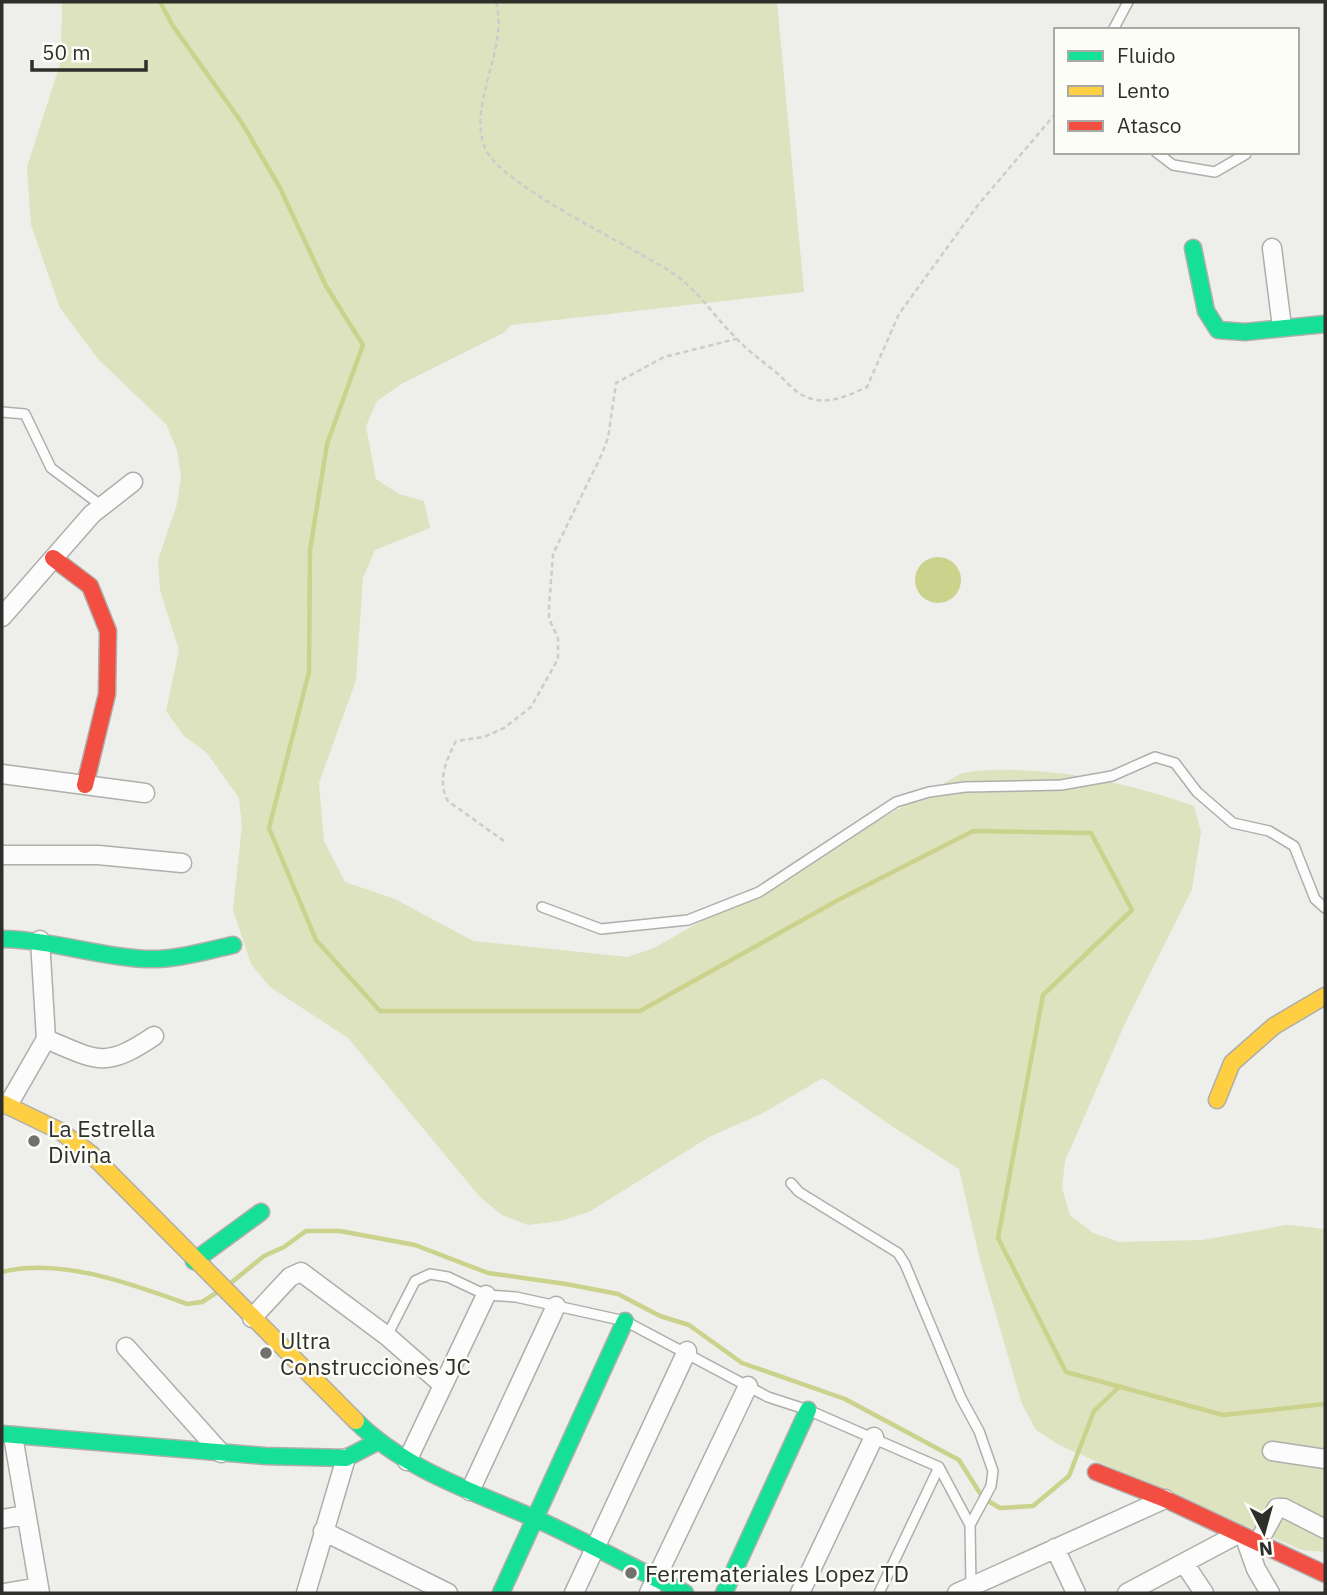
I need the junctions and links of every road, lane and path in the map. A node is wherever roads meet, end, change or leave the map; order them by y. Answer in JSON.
{"nodes":[{"id":1,"x":496,"y":2,"type":"edge"},
{"id":2,"x":1128,"y":2,"type":"edge"},
{"id":3,"x":1114,"y":28,"type":"edge"},
{"id":4,"x":1054,"y":115,"type":"edge"},
{"id":5,"x":1159,"y":154,"type":"edge"},
{"id":6,"x":1247,"y":154,"type":"dead end"},
{"id":7,"x":1194,"y":248,"type":"dead end"},
{"id":8,"x":1272,"y":248,"type":"dead end"},
{"id":9,"x":1325,"y":324,"type":"edge"},
{"id":10,"x":1282,"y":327,"type":"junction"},
{"id":11,"x":736,"y":339,"type":"junction"},
{"id":12,"x":2,"y":412,"type":"edge"},
{"id":13,"x":132,"y":482,"type":"dead end"},
{"id":14,"x":102,"y":506,"type":"junction"},
{"id":15,"x":53,"y":558,"type":"junction"},
{"id":16,"x":4,"y":608,"type":"edge"},
{"id":17,"x":2,"y":774,"type":"edge"},
{"id":18,"x":85,"y":785,"type":"junction"},
{"id":19,"x":145,"y":793,"type":"dead end"},
{"id":20,"x":504,"y":841,"type":"dead end"},
{"id":21,"x":2,"y":855,"type":"edge"},
{"id":22,"x":182,"y":863,"type":"dead end"},
{"id":23,"x":542,"y":907,"type":"dead end"},
{"id":24,"x":1325,"y":908,"type":"edge"},
{"id":25,"x":2,"y":939,"type":"edge"},
{"id":26,"x":40,"y":940,"type":"junction"},
{"id":27,"x":233,"y":945,"type":"dead end"},
{"id":28,"x":1325,"y":996,"type":"edge"},
{"id":29,"x":154,"y":1036,"type":"dead end"},
{"id":30,"x":46,"y":1039,"type":"junction"},
{"id":31,"x":1217,"y":1100,"type":"dead end"},
{"id":32,"x":5,"y":1104,"type":"edge"},
{"id":33,"x":791,"y":1183,"type":"dead end"},
{"id":34,"x":261,"y":1212,"type":"dead end"},
{"id":35,"x":194,"y":1261,"type":"junction"},
{"id":36,"x":486,"y":1295,"type":"junction"},
{"id":37,"x":556,"y":1306,"type":"junction"},
{"id":38,"x":252,"y":1318,"type":"junction"},
{"id":39,"x":625,"y":1321,"type":"junction"},
{"id":40,"x":387,"y":1336,"type":"junction"},
{"id":41,"x":126,"y":1347,"type":"dead end"},
{"id":42,"x":687,"y":1351,"type":"junction"},
{"id":43,"x":443,"y":1385,"type":"junction"},
{"id":44,"x":748,"y":1386,"type":"junction"},
{"id":45,"x":808,"y":1410,"type":"junction"},
{"id":46,"x":7,"y":1435,"type":"edge"},
{"id":47,"x":874,"y":1437,"type":"junction"},
{"id":48,"x":377,"y":1442,"type":"junction"},
{"id":49,"x":1272,"y":1451,"type":"dead end"},
{"id":50,"x":221,"y":1452,"type":"junction"},
{"id":51,"x":346,"y":1458,"type":"junction"},
{"id":52,"x":1325,"y":1459,"type":"edge"},
{"id":53,"x":407,"y":1461,"type":"junction"},
{"id":54,"x":939,"y":1467,"type":"junction"},
{"id":55,"x":1096,"y":1472,"type":"dead end"},
{"id":56,"x":470,"y":1491,"type":"junction"},
{"id":57,"x":1165,"y":1499,"type":"junction"},
{"id":58,"x":25,"y":1515,"type":"junction"},
{"id":59,"x":2,"y":1519,"type":"edge"},
{"id":60,"x":536,"y":1520,"type":"junction"},
{"id":61,"x":970,"y":1525,"type":"junction"},
{"id":62,"x":1325,"y":1529,"type":"edge"},
{"id":63,"x":323,"y":1531,"type":"junction"},
{"id":64,"x":1247,"y":1538,"type":"junction"},
{"id":65,"x":1055,"y":1548,"type":"junction"},
{"id":66,"x":597,"y":1549,"type":"junction"},
{"id":67,"x":1184,"y":1563,"type":"junction"},
{"id":68,"x":1325,"y":1574,"type":"edge"},
{"id":69,"x":652,"y":1586,"type":"edge"},
{"id":70,"x":39,"y":1590,"type":"edge"},
{"id":71,"x":964,"y":1590,"type":"edge"},
{"id":72,"x":1134,"y":1592,"type":"edge"},
{"id":73,"x":4,"y":1593,"type":"edge"},
{"id":74,"x":306,"y":1593,"type":"edge"},
{"id":75,"x":448,"y":1593,"type":"edge"},
{"id":76,"x":501,"y":1593,"type":"edge"},
{"id":77,"x":574,"y":1593,"type":"edge"},
{"id":78,"x":685,"y":1593,"type":"edge"},
{"id":79,"x":724,"y":1593,"type":"edge"},
{"id":80,"x":800,"y":1593,"type":"edge"},
{"id":81,"x":879,"y":1593,"type":"edge"},
{"id":82,"x":1076,"y":1593,"type":"edge"},
{"id":83,"x":1204,"y":1593,"type":"edge"},
{"id":84,"x":1270,"y":1593,"type":"edge"}],
"edges":[{"from":1,"to":11,"type":"path"},
{"from":2,"to":3,"type":"lane"},
{"from":4,"to":11,"type":"path"},
{"from":5,"to":6,"type":"lane"},
{"from":7,"to":10,"type":"street"},
{"from":8,"to":10,"type":"street"},
{"from":9,"to":10,"type":"street"},
{"from":11,"to":20,"type":"path"},
{"from":12,"to":14,"type":"lane"},
{"from":13,"to":14,"type":"street"},
{"from":14,"to":15,"type":"street"},
{"from":15,"to":16,"type":"street"},
{"from":15,"to":18,"type":"street"},
{"from":17,"to":18,"type":"street"},
{"from":18,"to":19,"type":"street"},
{"from":21,"to":22,"type":"street"},
{"from":23,"to":24,"type":"lane"},
{"from":25,"to":26,"type":"street"},
{"from":26,"to":27,"type":"street"},
{"from":26,"to":30,"type":"street"},
{"from":28,"to":31,"type":"street"},
{"from":29,"to":30,"type":"street"},
{"from":30,"to":32,"type":"street"},
{"from":32,"to":35,"type":"street"},
{"from":33,"to":61,"type":"lane"},
{"from":34,"to":35,"type":"street"},
{"from":35,"to":38,"type":"street"},
{"from":36,"to":37,"type":"lane"},
{"from":36,"to":40,"type":"lane"},
{"from":36,"to":43,"type":"street"},
{"from":37,"to":39,"type":"lane"},
{"from":37,"to":56,"type":"street"},
{"from":38,"to":40,"type":"street"},
{"from":38,"to":48,"type":"street"},
{"from":39,"to":42,"type":"lane"},
{"from":39,"to":60,"type":"street"},
{"from":40,"to":43,"type":"street"},
{"from":41,"to":50,"type":"street"},
{"from":42,"to":44,"type":"lane"},
{"from":42,"to":66,"type":"street"},
{"from":43,"to":53,"type":"street"},
{"from":44,"to":45,"type":"lane"},
{"from":44,"to":69,"type":"street"},
{"from":45,"to":47,"type":"lane"},
{"from":45,"to":79,"type":"street"},
{"from":46,"to":50,"type":"street"},
{"from":46,"to":58,"type":"street"},
{"from":47,"to":54,"type":"lane"},
{"from":47,"to":80,"type":"street"},
{"from":48,"to":51,"type":"street"},
{"from":48,"to":53,"type":"street"},
{"from":49,"to":52,"type":"street"},
{"from":50,"to":51,"type":"street"},
{"from":51,"to":63,"type":"street"},
{"from":53,"to":56,"type":"street"},
{"from":54,"to":61,"type":"lane"},
{"from":54,"to":81,"type":"lane"},
{"from":55,"to":57,"type":"street"},
{"from":56,"to":60,"type":"street"},
{"from":57,"to":64,"type":"street"},
{"from":57,"to":65,"type":"street"},
{"from":58,"to":59,"type":"street"},
{"from":58,"to":70,"type":"street"},
{"from":60,"to":66,"type":"street"},
{"from":60,"to":76,"type":"street"},
{"from":61,"to":71,"type":"lane"},
{"from":62,"to":64,"type":"street"},
{"from":63,"to":74,"type":"street"},
{"from":63,"to":75,"type":"street"},
{"from":64,"to":67,"type":"street"},
{"from":64,"to":68,"type":"street"},
{"from":64,"to":84,"type":"street"},
{"from":65,"to":71,"type":"street"},
{"from":65,"to":82,"type":"street"},
{"from":66,"to":69,"type":"street"},
{"from":66,"to":77,"type":"street"},
{"from":67,"to":72,"type":"street"},
{"from":67,"to":83,"type":"street"},
{"from":69,"to":78,"type":"street"},
{"from":70,"to":73,"type":"street"}]}
